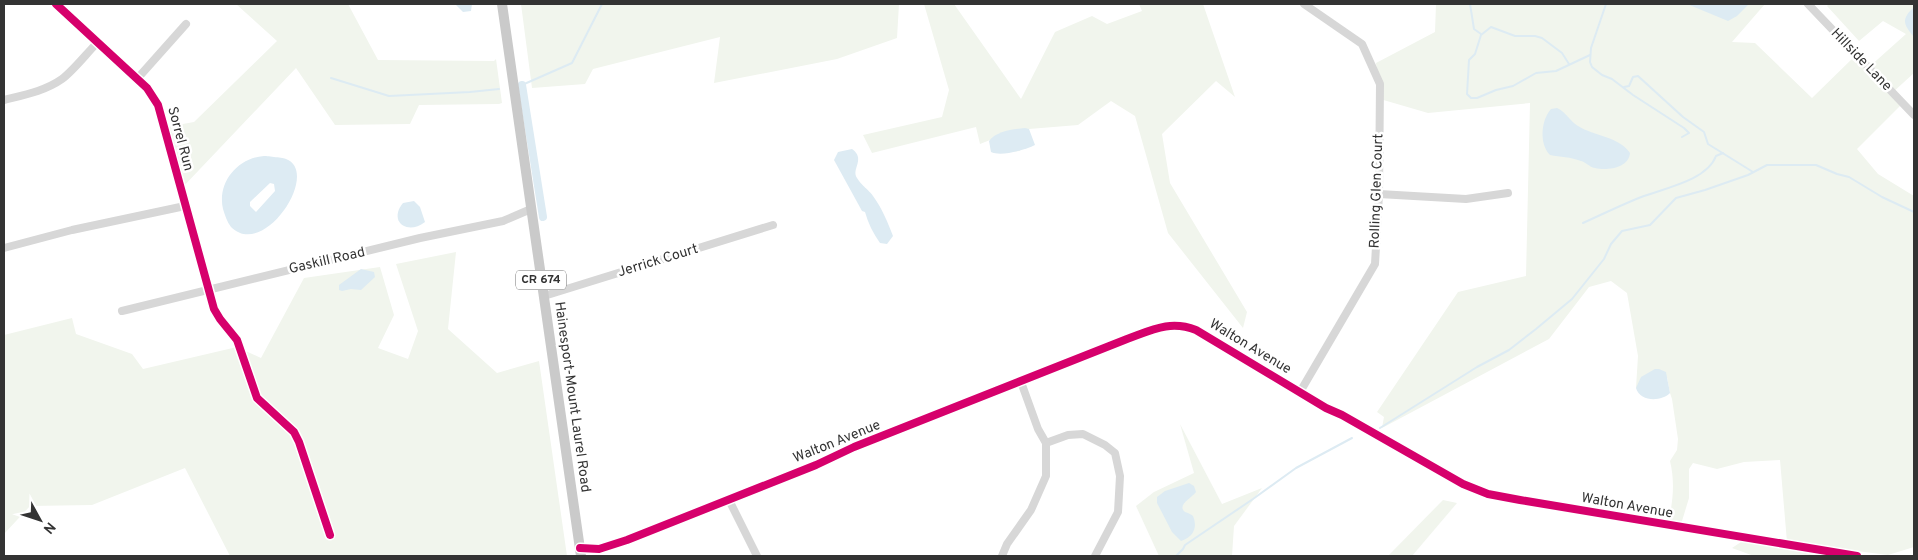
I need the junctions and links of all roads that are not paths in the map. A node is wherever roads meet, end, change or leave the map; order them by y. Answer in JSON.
{"nodes":[{"id":1,"x":56,"y":4,"type":"edge"},
{"id":2,"x":502,"y":4,"type":"edge"},
{"id":3,"x":1304,"y":4,"type":"edge"},
{"id":4,"x":1808,"y":4,"type":"edge"},
{"id":5,"x":186,"y":24,"type":"dead end"},
{"id":6,"x":97,"y":43,"type":"junction"},
{"id":7,"x":137,"y":79,"type":"junction"},
{"id":8,"x":4,"y":100,"type":"edge"},
{"id":9,"x":1914,"y":115,"type":"edge"},
{"id":10,"x":1508,"y":193,"type":"dead end"},
{"id":11,"x":1379,"y":194,"type":"junction"},
{"id":12,"x":185,"y":206,"type":"junction"},
{"id":13,"x":531,"y":209,"type":"junction"},
{"id":14,"x":773,"y":225,"type":"dead end"},
{"id":15,"x":4,"y":248,"type":"edge"},
{"id":16,"x":207,"y":289,"type":"junction"},
{"id":17,"x":544,"y":296,"type":"junction"},
{"id":18,"x":122,"y":311,"type":"dead end"},
{"id":19,"x":1021,"y":382,"type":"junction"},
{"id":20,"x":1300,"y":392,"type":"junction"},
{"id":21,"x":1046,"y":443,"type":"junction"},
{"id":22,"x":730,"y":500,"type":"junction"},
{"id":23,"x":330,"y":535,"type":"dead end"},
{"id":24,"x":581,"y":552,"type":"edge"},
{"id":25,"x":757,"y":556,"type":"edge"},
{"id":26,"x":1002,"y":556,"type":"edge"},
{"id":27,"x":1095,"y":556,"type":"edge"},
{"id":28,"x":1857,"y":556,"type":"edge"}],
"edges":[{"from":1,"to":6,"type":"street","name":"Sorrel Run"},
{"from":2,"to":13,"type":"main road","name":"Hainesport-Mount Laurel Road","number":"CR 674"},
{"from":3,"to":11,"type":"street","name":"Rolling Glen Court"},
{"from":4,"to":9,"type":"street","name":"Hillside Lane"},
{"from":5,"to":7,"type":"street"},
{"from":6,"to":7,"type":"street","name":"Sorrel Run"},
{"from":6,"to":8,"type":"street"},
{"from":7,"to":12,"type":"street","name":"Sorrel Run"},
{"from":10,"to":11,"type":"street"},
{"from":11,"to":20,"type":"street","name":"Rolling Glen Court"},
{"from":12,"to":15,"type":"street"},
{"from":12,"to":16,"type":"street","name":"Sorrel Run"},
{"from":13,"to":16,"type":"street","name":"Gaskill Road"},
{"from":13,"to":17,"type":"main road","name":"Hainesport-Mount Laurel Road","number":"CR 674"},
{"from":14,"to":17,"type":"street","name":"Jerrick Court"},
{"from":16,"to":18,"type":"street","name":"Gaskill Road"},
{"from":16,"to":23,"type":"street","name":"Sorrel Run"},
{"from":17,"to":24,"type":"main road","name":"Hainesport-Mount Laurel Road","number":"CR 674"},
{"from":19,"to":20,"type":"street","name":"Walton Avenue"},
{"from":19,"to":21,"type":"street"},
{"from":19,"to":22,"type":"street","name":"Walton Avenue"},
{"from":20,"to":28,"type":"street","name":"Walton Avenue"},
{"from":21,"to":26,"type":"street"},
{"from":21,"to":27,"type":"street"},
{"from":22,"to":24,"type":"street","name":"Walton Avenue"},
{"from":22,"to":25,"type":"street"}]}
